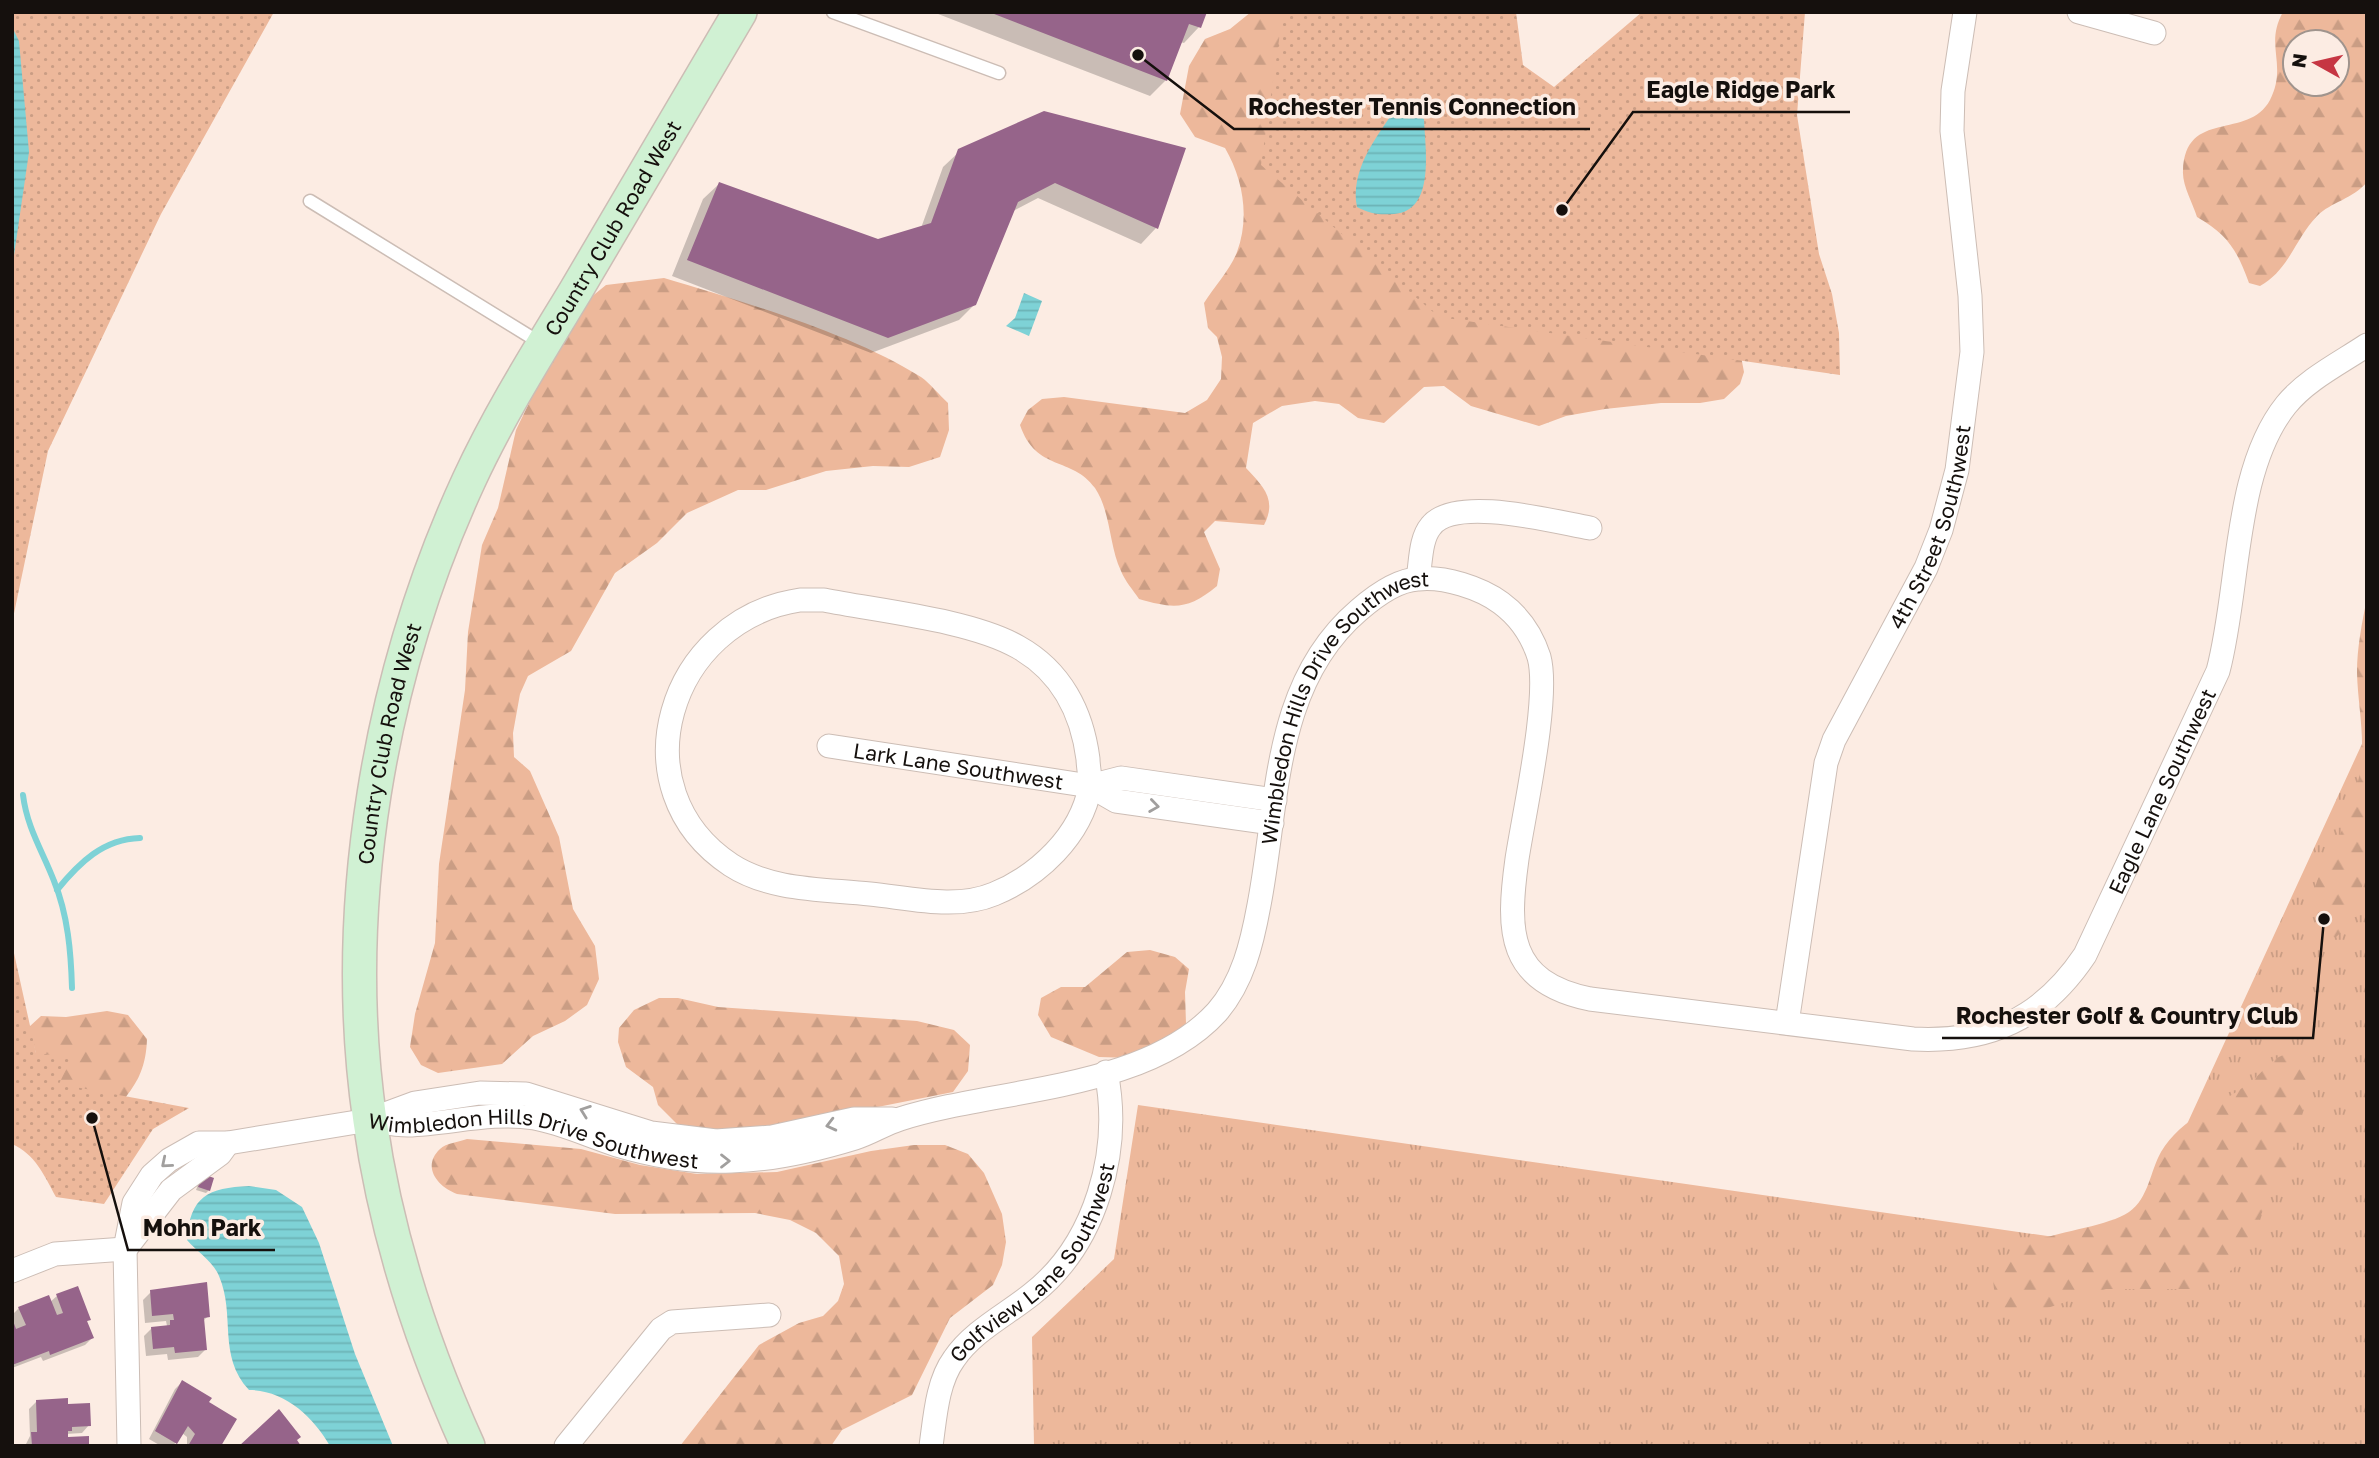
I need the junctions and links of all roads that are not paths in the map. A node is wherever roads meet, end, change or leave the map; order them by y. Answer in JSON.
{"nodes":[{"id":1,"x":740,"y":12,"type":"edge"},
{"id":2,"x":833,"y":12,"type":"edge"},
{"id":3,"x":1965,"y":12,"type":"edge"},
{"id":4,"x":2079,"y":12,"type":"edge"},
{"id":5,"x":2154,"y":33,"type":"dead end"},
{"id":6,"x":999,"y":73,"type":"dead end"},
{"id":7,"x":310,"y":201,"type":"dead end"},
{"id":8,"x":543,"y":345,"type":"junction"},
{"id":9,"x":2367,"y":345,"type":"edge"},
{"id":10,"x":1590,"y":528,"type":"dead end"},
{"id":11,"x":1418,"y":579,"type":"junction"},
{"id":12,"x":829,"y":746,"type":"dead end"},
{"id":13,"x":1090,"y":786,"type":"junction"},
{"id":14,"x":1275,"y":800,"type":"junction"},
{"id":15,"x":1272,"y":823,"type":"junction"},
{"id":16,"x":1787,"y":1023,"type":"junction"},
{"id":17,"x":1107,"y":1072,"type":"junction"},
{"id":18,"x":369,"y":1120,"type":"junction"},
{"id":19,"x":125,"y":1249,"type":"junction"},
{"id":20,"x":12,"y":1271,"type":"edge"},
{"id":21,"x":769,"y":1315,"type":"dead end"},
{"id":22,"x":129,"y":1446,"type":"edge"},
{"id":23,"x":468,"y":1446,"type":"edge"},
{"id":24,"x":566,"y":1446,"type":"edge"},
{"id":25,"x":931,"y":1446,"type":"edge"}],
"edges":[{"from":1,"to":8,"type":"main road","name":"Country Club Road West"},
{"from":2,"to":6,"type":"lane"},
{"from":3,"to":16,"type":"street","name":"4th Street Southwest"},
{"from":4,"to":5,"type":"street"},
{"from":7,"to":8,"type":"lane"},
{"from":8,"to":18,"type":"main road","name":"Country Club Road West"},
{"from":9,"to":16,"type":"street","name":"Eagle Lane Southwest"},
{"from":10,"to":11,"type":"street"},
{"from":11,"to":14,"type":"street","name":"Wimbledon Hills Drive Southwest"},
{"from":11,"to":16,"type":"street","name":"Wimbledon Hills Drive Southwest"},
{"from":12,"to":13,"type":"street","name":"Lark Lane Southwest"},
{"from":13,"to":13,"type":"street"},
{"from":13,"to":14,"type":"street","name":"Lark Lane Southwest"},
{"from":13,"to":15,"type":"street","name":"Lark Lane Southwest","one_way":true},
{"from":14,"to":15,"type":"street","name":"Wimbledon Hills Drive Southwest"},
{"from":15,"to":17,"type":"street","name":"Wimbledon Hills Drive Southwest"},
{"from":17,"to":18,"type":"street","name":"Wimbledon Hills Drive Southwest"},
{"from":17,"to":25,"type":"street","name":"Golfview Lane Southwest"},
{"from":18,"to":19,"type":"street","name":"Wimbledon Hills Drive Southwest"},
{"from":18,"to":23,"type":"main road","name":"Country Club Road West"},
{"from":19,"to":20,"type":"street"},
{"from":19,"to":22,"type":"street"},
{"from":21,"to":24,"type":"street"}]}
